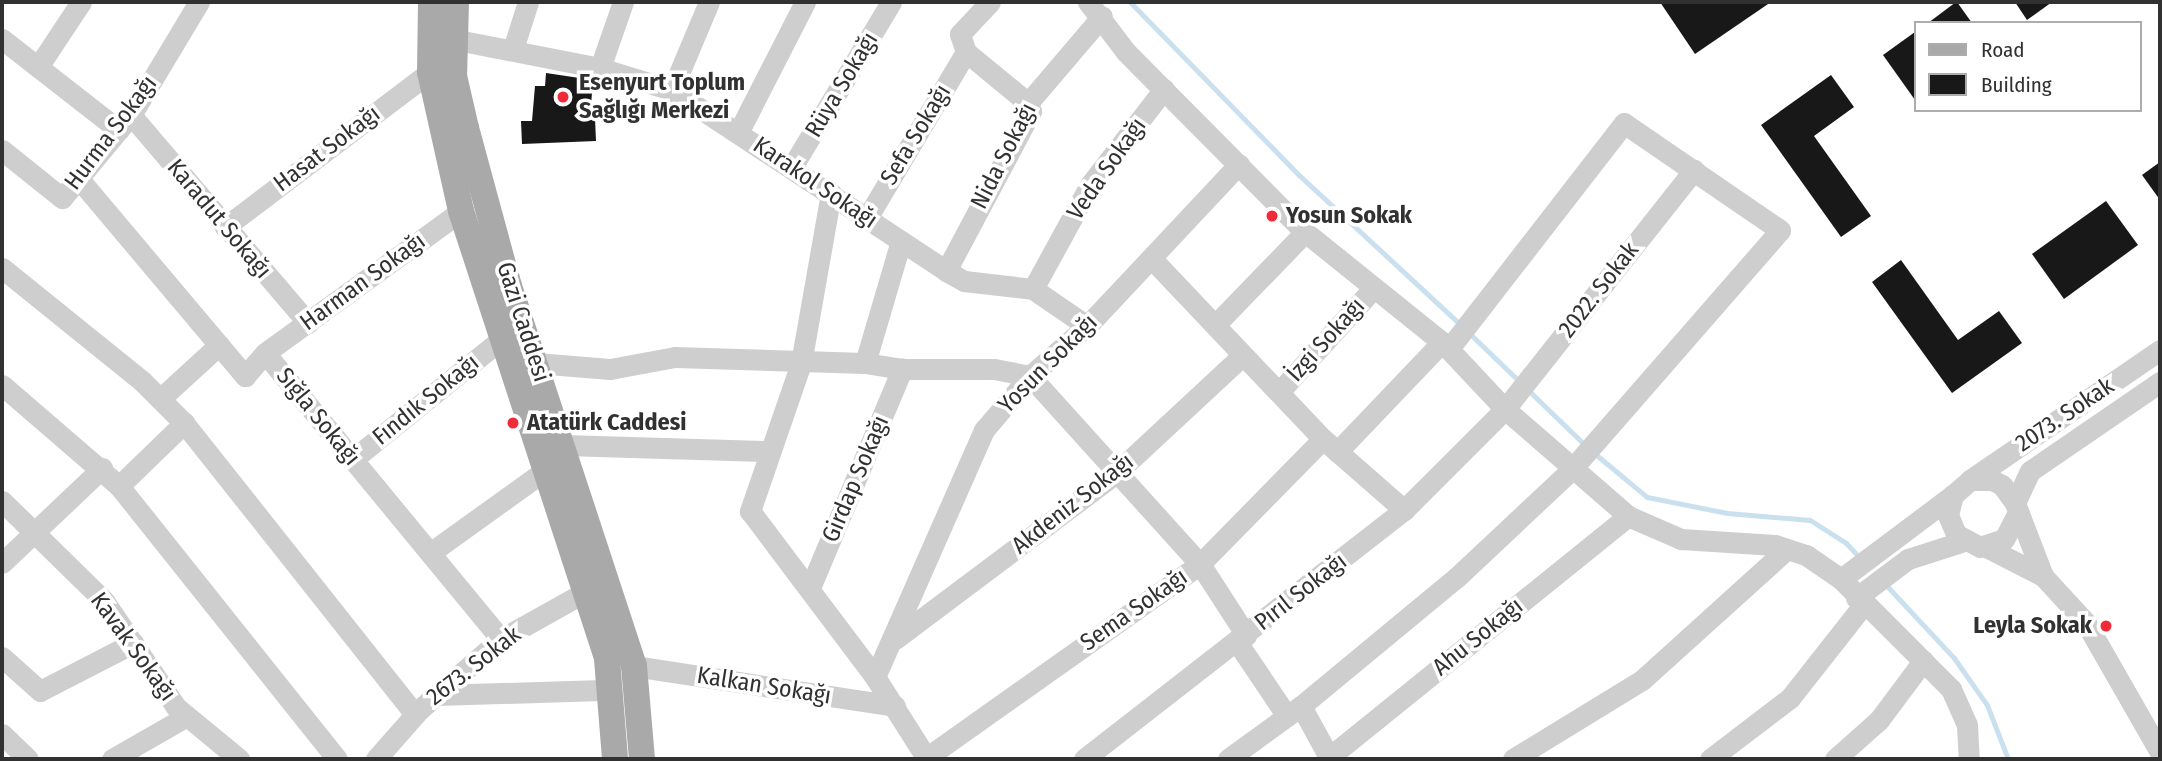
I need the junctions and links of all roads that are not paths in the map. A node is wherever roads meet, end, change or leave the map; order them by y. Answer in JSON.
{"nodes":[{"id":1,"x":81,"y":2,"type":"edge"},
{"id":2,"x":199,"y":2,"type":"edge"},
{"id":3,"x":431,"y":2,"type":"edge"},
{"id":4,"x":456,"y":2,"type":"edge"},
{"id":5,"x":528,"y":2,"type":"edge"},
{"id":6,"x":624,"y":2,"type":"edge"},
{"id":7,"x":709,"y":2,"type":"edge"},
{"id":8,"x":806,"y":2,"type":"edge"},
{"id":9,"x":891,"y":2,"type":"edge"},
{"id":10,"x":990,"y":2,"type":"edge"},
{"id":11,"x":1095,"y":9,"type":"edge"},
{"id":12,"x":2,"y":39,"type":"edge"},
{"id":13,"x":452,"y":39,"type":"junction"},
{"id":14,"x":513,"y":49,"type":"junction"},
{"id":15,"x":966,"y":52,"type":"junction"},
{"id":16,"x":37,"y":67,"type":"junction"},
{"id":17,"x":600,"y":68,"type":"junction"},
{"id":18,"x":430,"y":72,"type":"junction"},
{"id":19,"x":1164,"y":89,"type":"junction"},
{"id":20,"x":672,"y":90,"type":"junction"},
{"id":21,"x":1028,"y":103,"type":"junction"},
{"id":22,"x":125,"y":123,"type":"junction"},
{"id":23,"x":739,"y":131,"type":"junction"},
{"id":24,"x":2,"y":150,"type":"edge"},
{"id":25,"x":1239,"y":164,"type":"junction"},
{"id":26,"x":792,"y":167,"type":"junction"},
{"id":27,"x":1694,"y":170,"type":"junction"},
{"id":28,"x":79,"y":179,"type":"junction"},
{"id":29,"x":831,"y":193,"type":"junction"},
{"id":30,"x":461,"y":211,"type":"junction"},
{"id":31,"x":867,"y":218,"type":"junction"},
{"id":32,"x":225,"y":227,"type":"junction"},
{"id":33,"x":1305,"y":232,"type":"junction"},
{"id":34,"x":901,"y":241,"type":"junction"},
{"id":35,"x":1152,"y":259,"type":"junction"},
{"id":36,"x":2,"y":268,"type":"edge"},
{"id":37,"x":946,"y":271,"type":"junction"},
{"id":38,"x":1033,"y":289,"type":"junction"},
{"id":39,"x":1372,"y":289,"type":"junction"},
{"id":40,"x":308,"y":323,"type":"junction"},
{"id":41,"x":1216,"y":324,"type":"junction"},
{"id":42,"x":1087,"y":326,"type":"junction"},
{"id":43,"x":500,"y":340,"type":"junction"},
{"id":44,"x":1449,"y":344,"type":"junction"},
{"id":45,"x":219,"y":345,"type":"junction"},
{"id":46,"x":2160,"y":350,"type":"edge"},
{"id":47,"x":265,"y":353,"type":"junction"},
{"id":48,"x":1243,"y":355,"type":"junction"},
{"id":49,"x":536,"y":363,"type":"junction"},
{"id":50,"x":801,"y":363,"type":"junction"},
{"id":51,"x":865,"y":363,"type":"junction"},
{"id":52,"x":902,"y":369,"type":"junction"},
{"id":53,"x":1030,"y":376,"type":"junction"},
{"id":54,"x":2160,"y":382,"type":"edge"},
{"id":55,"x":2,"y":385,"type":"edge"},
{"id":56,"x":1280,"y":391,"type":"junction"},
{"id":57,"x":160,"y":399,"type":"junction"},
{"id":58,"x":1508,"y":402,"type":"junction"},
{"id":59,"x":184,"y":423,"type":"junction"},
{"id":60,"x":564,"y":445,"type":"junction"},
{"id":61,"x":1330,"y":446,"type":"junction"},
{"id":62,"x":768,"y":451,"type":"junction"},
{"id":63,"x":352,"y":460,"type":"junction"},
{"id":64,"x":1575,"y":467,"type":"junction"},
{"id":65,"x":102,"y":468,"type":"junction"},
{"id":66,"x":544,"y":471,"type":"junction"},
{"id":67,"x":1115,"y":473,"type":"junction"},
{"id":68,"x":1970,"y":480,"type":"junction"},
{"id":69,"x":118,"y":486,"type":"junction"},
{"id":70,"x":1953,"y":495,"type":"junction"},
{"id":71,"x":2,"y":501,"type":"edge"},
{"id":72,"x":2016,"y":508,"type":"junction"},
{"id":73,"x":1404,"y":510,"type":"junction"},
{"id":74,"x":1628,"y":516,"type":"junction"},
{"id":75,"x":34,"y":528,"type":"junction"},
{"id":76,"x":1964,"y":541,"type":"junction"},
{"id":77,"x":1986,"y":547,"type":"junction"},
{"id":78,"x":1787,"y":549,"type":"junction"},
{"id":79,"x":430,"y":553,"type":"junction"},
{"id":80,"x":2,"y":563,"type":"edge"},
{"id":81,"x":1200,"y":564,"type":"junction"},
{"id":82,"x":1844,"y":576,"type":"junction"},
{"id":83,"x":2043,"y":576,"type":"junction"},
{"id":84,"x":810,"y":588,"type":"junction"},
{"id":85,"x":587,"y":592,"type":"junction"},
{"id":86,"x":1861,"y":598,"type":"junction"},
{"id":87,"x":501,"y":639,"type":"junction"},
{"id":88,"x":1241,"y":639,"type":"junction"},
{"id":89,"x":893,"y":640,"type":"junction"},
{"id":90,"x":132,"y":643,"type":"junction"},
{"id":91,"x":2,"y":657,"type":"edge"},
{"id":92,"x":1923,"y":661,"type":"junction"},
{"id":93,"x":634,"y":666,"type":"junction"},
{"id":94,"x":875,"y":677,"type":"junction"},
{"id":95,"x":610,"y":690,"type":"junction"},
{"id":96,"x":437,"y":695,"type":"junction"},
{"id":97,"x":895,"y":706,"type":"junction"},
{"id":98,"x":1294,"y":711,"type":"junction"},
{"id":99,"x":415,"y":714,"type":"junction"},
{"id":100,"x":187,"y":716,"type":"junction"},
{"id":101,"x":2155,"y":729,"type":"edge"},
{"id":102,"x":2,"y":734,"type":"edge"},
{"id":103,"x":398,"y":751,"type":"edge"},
{"id":104,"x":2160,"y":752,"type":"edge"},
{"id":105,"x":232,"y":757,"type":"edge"},
{"id":106,"x":28,"y":759,"type":"edge"},
{"id":107,"x":112,"y":759,"type":"edge"},
{"id":108,"x":337,"y":759,"type":"edge"},
{"id":109,"x":376,"y":759,"type":"edge"},
{"id":110,"x":615,"y":759,"type":"edge"},
{"id":111,"x":642,"y":759,"type":"edge"},
{"id":112,"x":926,"y":759,"type":"edge"},
{"id":113,"x":1084,"y":759,"type":"edge"},
{"id":114,"x":1227,"y":759,"type":"edge"},
{"id":115,"x":1329,"y":759,"type":"edge"},
{"id":116,"x":1513,"y":759,"type":"edge"},
{"id":117,"x":1710,"y":759,"type":"edge"},
{"id":118,"x":1835,"y":759,"type":"edge"},
{"id":119,"x":1969,"y":759,"type":"edge"}],
"edges":[{"from":1,"to":16,"type":"street"},
{"from":2,"to":22,"type":"street","name":"Hurma Sokağı"},
{"from":3,"to":18,"type":"main road","name":"Gazi Caddesi"},
{"from":4,"to":13,"type":"main road","name":"Gazi Caddesi"},
{"from":5,"to":14,"type":"street"},
{"from":6,"to":17,"type":"street"},
{"from":7,"to":20,"type":"street"},
{"from":8,"to":23,"type":"street"},
{"from":9,"to":26,"type":"street","name":"Rüya Sokağı"},
{"from":10,"to":15,"type":"street"},
{"from":11,"to":19,"type":"street"},
{"from":11,"to":21,"type":"street","name":"Nida Sokağı"},
{"from":12,"to":16,"type":"street","name":"Karadut Sokağı"},
{"from":13,"to":14,"type":"street","name":"Karakol Sokağı"},
{"from":13,"to":49,"type":"main road","name":"Gazi Caddesi"},
{"from":14,"to":17,"type":"street","name":"Karakol Sokağı"},
{"from":15,"to":21,"type":"street"},
{"from":15,"to":31,"type":"street","name":"Sefa Sokağı"},
{"from":16,"to":22,"type":"street","name":"Karadut Sokağı"},
{"from":17,"to":20,"type":"street","name":"Karakol Sokağı"},
{"from":18,"to":30,"type":"main road","name":"Gazi Caddesi"},
{"from":18,"to":32,"type":"street","name":"Hasat Sokağı"},
{"from":19,"to":25,"type":"street"},
{"from":19,"to":38,"type":"street","name":"Veda Sokağı"},
{"from":20,"to":23,"type":"street","name":"Karakol Sokağı"},
{"from":21,"to":37,"type":"street","name":"Nida Sokağı"},
{"from":22,"to":28,"type":"street","name":"Hurma Sokağı"},
{"from":22,"to":32,"type":"street","name":"Karadut Sokağı"},
{"from":23,"to":26,"type":"street","name":"Karakol Sokağı"},
{"from":24,"to":28,"type":"street","name":"Hurma Sokağı"},
{"from":25,"to":33,"type":"street"},
{"from":25,"to":35,"type":"street","name":"Yosun Sokağı"},
{"from":26,"to":29,"type":"street","name":"Karakol Sokağı"},
{"from":27,"to":44,"type":"street","name":"Sema Sokağı"},
{"from":27,"to":58,"type":"street","name":"2022. Sokak"},
{"from":27,"to":64,"type":"street"},
{"from":28,"to":45,"type":"street","name":"Sığla Sokağı"},
{"from":29,"to":31,"type":"street","name":"Karakol Sokağı"},
{"from":29,"to":50,"type":"street"},
{"from":30,"to":40,"type":"street","name":"Harman Sokağı"},
{"from":30,"to":43,"type":"main road","name":"Gazi Caddesi"},
{"from":31,"to":34,"type":"street","name":"Karakol Sokağı"},
{"from":32,"to":40,"type":"street","name":"Karadut Sokağı"},
{"from":33,"to":39,"type":"street"},
{"from":33,"to":41,"type":"street"},
{"from":34,"to":37,"type":"street","name":"Karakol Sokağı"},
{"from":34,"to":51,"type":"street"},
{"from":35,"to":41,"type":"street"},
{"from":35,"to":42,"type":"street","name":"Yosun Sokağı"},
{"from":36,"to":57,"type":"street"},
{"from":37,"to":38,"type":"street","name":"Karakol Sokağı"},
{"from":38,"to":42,"type":"street","name":"Karakol Sokağı"},
{"from":39,"to":44,"type":"street"},
{"from":39,"to":56,"type":"street","name":"İzgi Sokağı"},
{"from":40,"to":47,"type":"street","name":"Harman Sokağı"},
{"from":41,"to":48,"type":"street"},
{"from":42,"to":53,"type":"street","name":"Yosun Sokağı"},
{"from":43,"to":63,"type":"street","name":"Fındık Sokağı"},
{"from":43,"to":66,"type":"main road","name":"Gazi Caddesi"},
{"from":44,"to":58,"type":"street"},
{"from":44,"to":61,"type":"street","name":"Sema Sokağı"},
{"from":45,"to":47,"type":"street","name":"Sığla Sokağı"},
{"from":45,"to":57,"type":"street"},
{"from":46,"to":68,"type":"street","name":"2073. Sokak"},
{"from":47,"to":63,"type":"street","name":"Sığla Sokağı"},
{"from":48,"to":56,"type":"street"},
{"from":48,"to":67,"type":"street","name":"Akdeniz Sokağı"},
{"from":49,"to":50,"type":"street"},
{"from":49,"to":60,"type":"main road","name":"Gazi Caddesi"},
{"from":50,"to":51,"type":"street"},
{"from":50,"to":62,"type":"street"},
{"from":51,"to":52,"type":"street"},
{"from":52,"to":53,"type":"street"},
{"from":52,"to":84,"type":"street","name":"Girdap Sokağı"},
{"from":53,"to":67,"type":"street"},
{"from":53,"to":89,"type":"street","name":"Yosun Sokağı"},
{"from":54,"to":72,"type":"street","name":"2073. Sokak"},
{"from":55,"to":65,"type":"street"},
{"from":56,"to":61,"type":"street"},
{"from":57,"to":59,"type":"street"},
{"from":58,"to":64,"type":"street"},
{"from":58,"to":73,"type":"street","name":"Pırıl Sokağı"},
{"from":59,"to":69,"type":"street"},
{"from":59,"to":99,"type":"street"},
{"from":60,"to":62,"type":"street"},
{"from":60,"to":93,"type":"main road","name":"Gazi Caddesi"},
{"from":61,"to":73,"type":"street"},
{"from":61,"to":81,"type":"street","name":"Sema Sokağı"},
{"from":62,"to":84,"type":"street"},
{"from":63,"to":79,"type":"street","name":"Sığla Sokağı"},
{"from":64,"to":74,"type":"street"},
{"from":64,"to":98,"type":"street"},
{"from":65,"to":69,"type":"street"},
{"from":65,"to":75,"type":"street"},
{"from":66,"to":79,"type":"street"},
{"from":66,"to":85,"type":"main road","name":"Gazi Caddesi"},
{"from":67,"to":81,"type":"street"},
{"from":67,"to":89,"type":"street","name":"Akdeniz Sokağı"},
{"from":68,"to":70,"type":"street"},
{"from":68,"to":72,"type":"street"},
{"from":69,"to":108,"type":"street"},
{"from":70,"to":76,"type":"street"},
{"from":70,"to":82,"type":"street"},
{"from":71,"to":75,"type":"street","name":"Kavak Sokağı"},
{"from":72,"to":77,"type":"street"},
{"from":72,"to":83,"type":"street"},
{"from":73,"to":88,"type":"street","name":"Pırıl Sokağı"},
{"from":74,"to":78,"type":"street"},
{"from":74,"to":115,"type":"street","name":"Ahu Sokağı"},
{"from":75,"to":80,"type":"street"},
{"from":75,"to":90,"type":"street","name":"Kavak Sokağı"},
{"from":76,"to":77,"type":"street"},
{"from":76,"to":86,"type":"street"},
{"from":77,"to":83,"type":"street"},
{"from":78,"to":82,"type":"street"},
{"from":78,"to":116,"type":"street"},
{"from":79,"to":87,"type":"street","name":"Sığla Sokağı"},
{"from":81,"to":88,"type":"street"},
{"from":81,"to":112,"type":"street","name":"Sema Sokağı"},
{"from":82,"to":86,"type":"street"},
{"from":83,"to":101,"type":"street"},
{"from":84,"to":94,"type":"street"},
{"from":85,"to":87,"type":"street","name":"2673. Sokak"},
{"from":85,"to":95,"type":"main road","name":"Gazi Caddesi"},
{"from":86,"to":92,"type":"street"},
{"from":86,"to":117,"type":"street"},
{"from":87,"to":96,"type":"street","name":"2673. Sokak"},
{"from":88,"to":98,"type":"street"},
{"from":88,"to":113,"type":"street","name":"Pırıl Sokağı"},
{"from":89,"to":94,"type":"street","name":"Yosun Sokağı"},
{"from":90,"to":91,"type":"street"},
{"from":90,"to":100,"type":"street","name":"Kavak Sokağı"},
{"from":92,"to":118,"type":"street"},
{"from":92,"to":119,"type":"street"},
{"from":93,"to":97,"type":"street","name":"Kalkan Sokağı"},
{"from":93,"to":111,"type":"main road","name":"Gazi Caddesi"},
{"from":94,"to":97,"type":"street"},
{"from":95,"to":96,"type":"street"},
{"from":95,"to":110,"type":"main road","name":"Gazi Caddesi"},
{"from":96,"to":99,"type":"street","name":"2673. Sokak"},
{"from":97,"to":112,"type":"street"},
{"from":98,"to":114,"type":"street"},
{"from":98,"to":115,"type":"street"},
{"from":99,"to":103,"type":"street","name":"2673. Sokak"},
{"from":100,"to":105,"type":"street","name":"Kavak Sokağı"},
{"from":100,"to":107,"type":"street"},
{"from":101,"to":104,"type":"street"},
{"from":102,"to":106,"type":"street"},
{"from":103,"to":109,"type":"street","name":"2673. Sokak"}]}
